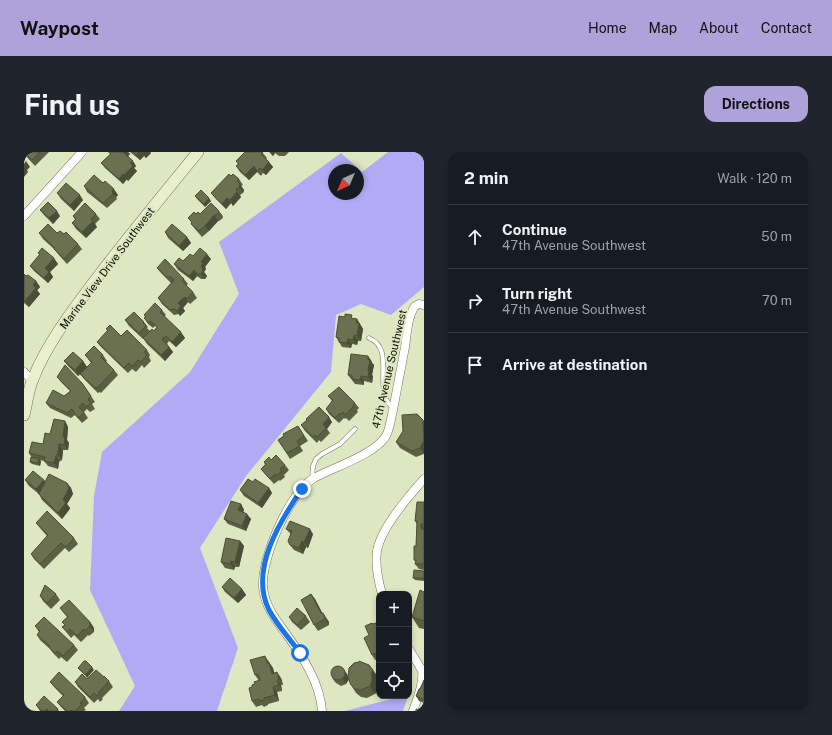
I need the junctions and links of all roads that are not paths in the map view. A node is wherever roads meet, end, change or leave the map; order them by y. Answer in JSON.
{"nodes":[{"id":1,"x":82,"y":152,"type":"edge"},
{"id":2,"x":198,"y":152,"type":"edge"},
{"id":3,"x":24,"y":216,"type":"edge"},
{"id":4,"x":424,"y":304,"type":"edge"},
{"id":5,"x":369,"y":338,"type":"dead end"},
{"id":6,"x":24,"y":372,"type":"edge"},
{"id":7,"x":32,"y":380,"type":"junction"},
{"id":8,"x":393,"y":408,"type":"junction"},
{"id":9,"x":24,"y":415,"type":"edge"},
{"id":10,"x":355,"y":429,"type":"dead end"},
{"id":11,"x":312,"y":479,"type":"junction"},
{"id":12,"x":424,"y":479,"type":"edge"},
{"id":13,"x":381,"y":591,"type":"edge"},
{"id":14,"x":412,"y":654,"type":"edge"},
{"id":15,"x":322,"y":711,"type":"edge"},
{"id":16,"x":413,"y":711,"type":"edge"}],
"edges":[{"from":1,"to":3,"type":"street"},
{"from":2,"to":7,"type":"street","name":"Marine View Drive Southwest"},
{"from":4,"to":8,"type":"street","name":"47th Avenue Southwest"},
{"from":5,"to":8,"type":"lane"},
{"from":6,"to":7,"type":"street"},
{"from":7,"to":9,"type":"street","name":"Marine View Drive Southwest"},
{"from":8,"to":11,"type":"street","name":"47th Avenue Southwest"},
{"from":10,"to":11,"type":"lane"},
{"from":11,"to":15,"type":"street","name":"47th Avenue Southwest"},
{"from":12,"to":13,"type":"street"},
{"from":14,"to":16,"type":"street"}]}
